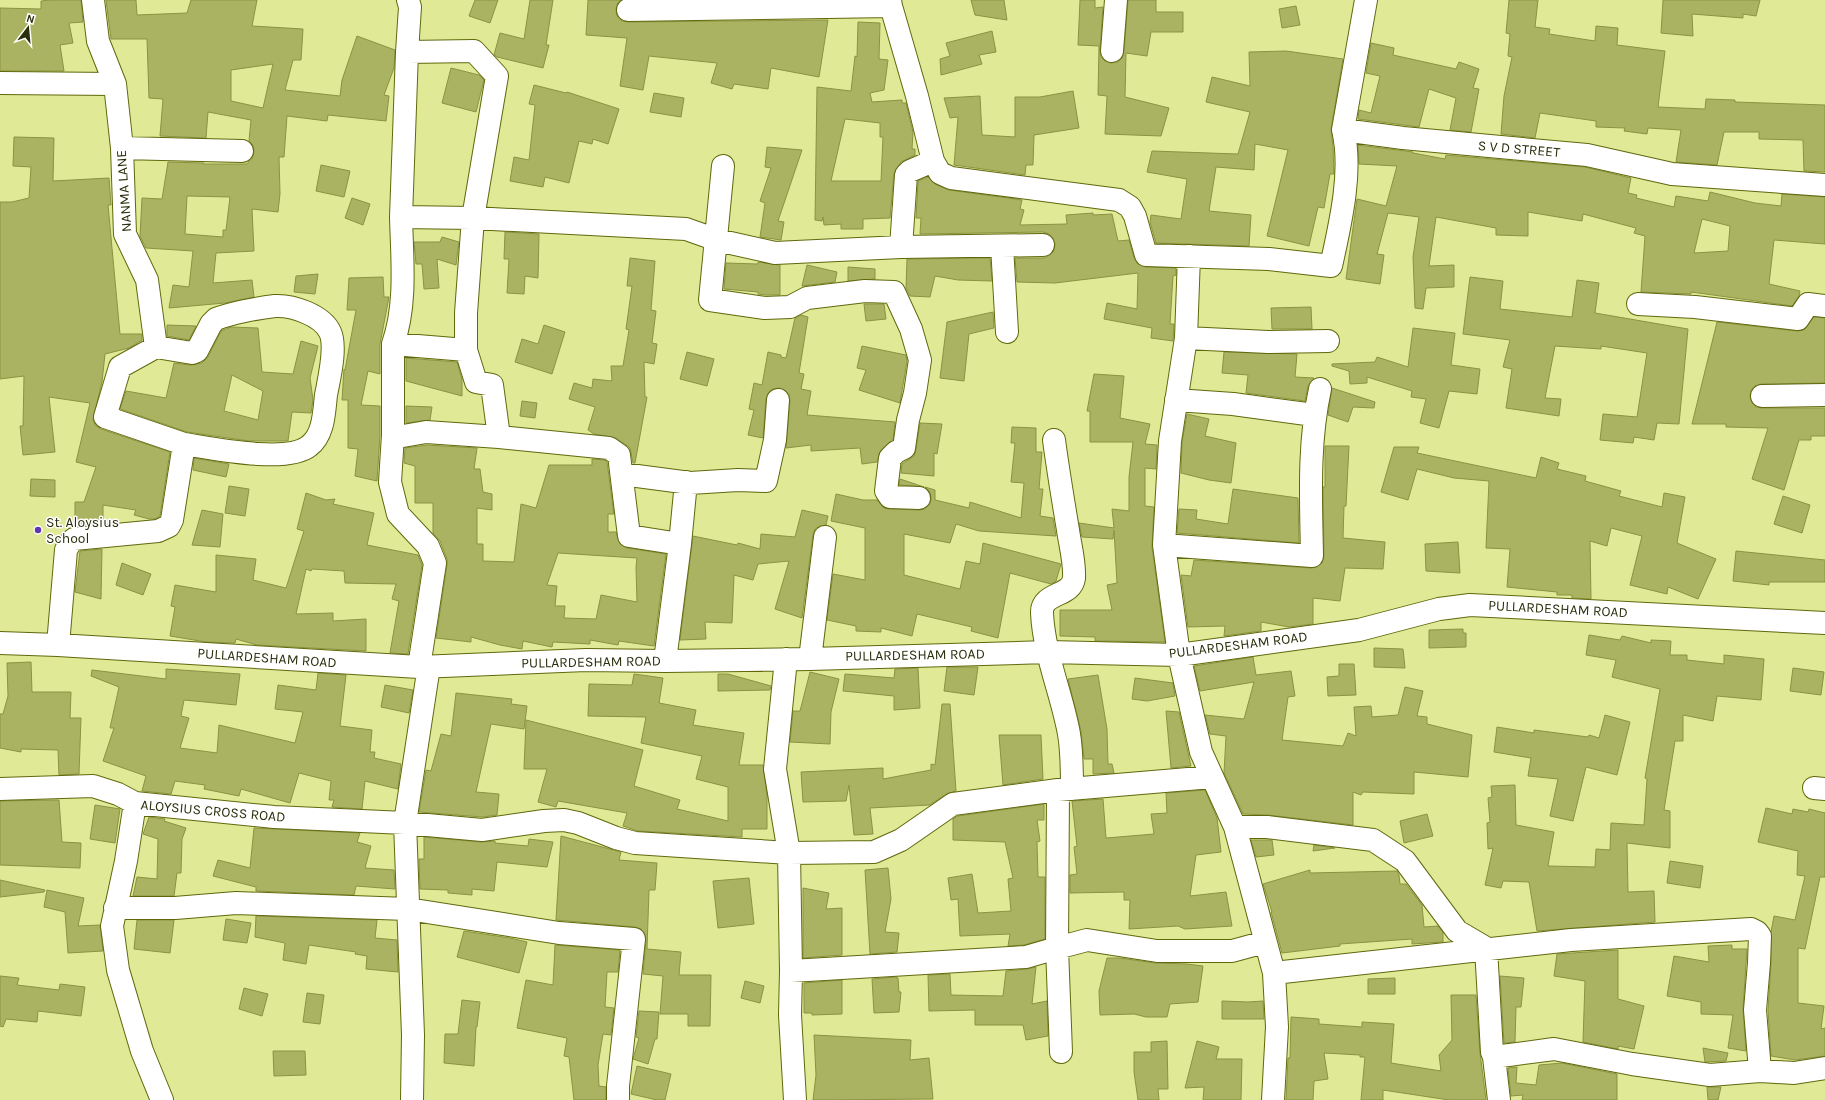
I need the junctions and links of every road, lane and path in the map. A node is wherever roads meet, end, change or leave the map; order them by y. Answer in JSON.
{"nodes":[{"id":1,"x":93,"y":0,"type":"edge"},
{"id":2,"x":408,"y":0,"type":"edge"},
{"id":3,"x":1116,"y":0,"type":"edge"},
{"id":4,"x":1366,"y":0,"type":"edge"},
{"id":5,"x":891,"y":3,"type":"edge"},
{"id":6,"x":628,"y":10,"type":"dead end"},
{"id":7,"x":1112,"y":51,"type":"dead end"},
{"id":8,"x":407,"y":52,"type":"junction"},
{"id":9,"x":0,"y":83,"type":"edge"},
{"id":10,"x":115,"y":84,"type":"junction"},
{"id":11,"x":1343,"y":130,"type":"junction"},
{"id":12,"x":122,"y":148,"type":"junction"},
{"id":13,"x":242,"y":151,"type":"dead end"},
{"id":14,"x":933,"y":161,"type":"junction"},
{"id":15,"x":723,"y":166,"type":"dead end"},
{"id":16,"x":1825,"y":185,"type":"edge"},
{"id":17,"x":401,"y":217,"type":"junction"},
{"id":18,"x":473,"y":218,"type":"junction"},
{"id":19,"x":717,"y":240,"type":"junction"},
{"id":20,"x":1043,"y":245,"type":"dead end"},
{"id":21,"x":1002,"y":246,"type":"junction"},
{"id":22,"x":901,"y":247,"type":"junction"},
{"id":23,"x":1189,"y":256,"type":"junction"},
{"id":24,"x":1638,"y":304,"type":"dead end"},
{"id":25,"x":1825,"y":306,"type":"edge"},
{"id":26,"x":1007,"y":332,"type":"dead end"},
{"id":27,"x":1186,"y":338,"type":"junction"},
{"id":28,"x":1328,"y":341,"type":"dead end"},
{"id":29,"x":393,"y":344,"type":"junction"},
{"id":30,"x":156,"y":347,"type":"junction"},
{"id":31,"x":466,"y":350,"type":"junction"},
{"id":32,"x":1320,"y":389,"type":"dead end"},
{"id":33,"x":1825,"y":395,"type":"edge"},
{"id":34,"x":1762,"y":396,"type":"dead end"},
{"id":35,"x":778,"y":400,"type":"dead end"},
{"id":36,"x":1176,"y":400,"type":"junction"},
{"id":37,"x":1314,"y":415,"type":"junction"},
{"id":38,"x":393,"y":435,"type":"junction"},
{"id":39,"x":499,"y":437,"type":"junction"},
{"id":40,"x":1054,"y":440,"type":"dead end"},
{"id":41,"x":184,"y":444,"type":"junction"},
{"id":42,"x":622,"y":474,"type":"junction"},
{"id":43,"x":686,"y":482,"type":"junction"},
{"id":44,"x":919,"y":498,"type":"dead end"},
{"id":45,"x":825,"y":537,"type":"dead end"},
{"id":46,"x":680,"y":544,"type":"junction"},
{"id":47,"x":1164,"y":545,"type":"junction"},
{"id":48,"x":1825,"y":623,"type":"edge"},
{"id":49,"x":0,"y":644,"type":"edge"},
{"id":50,"x":58,"y":645,"type":"junction"},
{"id":51,"x":1048,"y":652,"type":"junction"},
{"id":52,"x":1179,"y":655,"type":"junction"},
{"id":53,"x":786,"y":659,"type":"junction"},
{"id":54,"x":810,"y":659,"type":"junction"},
{"id":55,"x":665,"y":661,"type":"junction"},
{"id":56,"x":424,"y":667,"type":"junction"},
{"id":57,"x":1212,"y":777,"type":"junction"},
{"id":58,"x":0,"y":789,"type":"edge"},
{"id":59,"x":1065,"y":789,"type":"junction"},
{"id":60,"x":135,"y":803,"type":"junction"},
{"id":61,"x":405,"y":823,"type":"junction"},
{"id":62,"x":1235,"y":827,"type":"junction"},
{"id":63,"x":789,"y":853,"type":"junction"},
{"id":64,"x":115,"y":908,"type":"junction"},
{"id":65,"x":408,"y":909,"type":"junction"},
{"id":66,"x":1265,"y":942,"type":"junction"},
{"id":67,"x":1057,"y":948,"type":"junction"},
{"id":68,"x":1486,"y":948,"type":"junction"},
{"id":69,"x":791,"y":970,"type":"junction"},
{"id":70,"x":1274,"y":973,"type":"junction"},
{"id":71,"x":1061,"y":1052,"type":"dead end"},
{"id":72,"x":1494,"y":1057,"type":"junction"},
{"id":73,"x":1825,"y":1068,"type":"edge"},
{"id":74,"x":1760,"y":1071,"type":"junction"},
{"id":75,"x":162,"y":1100,"type":"edge"},
{"id":76,"x":412,"y":1100,"type":"edge"},
{"id":77,"x":618,"y":1100,"type":"edge"},
{"id":78,"x":795,"y":1100,"type":"edge"},
{"id":79,"x":1273,"y":1100,"type":"edge"},
{"id":80,"x":1499,"y":1100,"type":"edge"}],
"edges":[{"from":1,"to":10,"type":"street","name":"NANMA LANE"},
{"from":2,"to":8,"type":"street"},
{"from":3,"to":7,"type":"street"},
{"from":4,"to":11,"type":"street"},
{"from":5,"to":6,"type":"street"},
{"from":5,"to":14,"type":"street"},
{"from":8,"to":17,"type":"street"},
{"from":8,"to":18,"type":"street"},
{"from":9,"to":10,"type":"street"},
{"from":10,"to":12,"type":"street","name":"NANMA LANE"},
{"from":11,"to":16,"type":"street","name":"S V D STREET"},
{"from":11,"to":23,"type":"street"},
{"from":12,"to":13,"type":"street"},
{"from":12,"to":30,"type":"street","name":"NANMA LANE"},
{"from":14,"to":22,"type":"street"},
{"from":14,"to":23,"type":"street"},
{"from":15,"to":19,"type":"street"},
{"from":17,"to":18,"type":"street"},
{"from":17,"to":29,"type":"street"},
{"from":18,"to":19,"type":"street"},
{"from":18,"to":31,"type":"street"},
{"from":19,"to":22,"type":"street"},
{"from":19,"to":44,"type":"street"},
{"from":20,"to":21,"type":"street"},
{"from":21,"to":22,"type":"street"},
{"from":21,"to":26,"type":"street"},
{"from":23,"to":27,"type":"street"},
{"from":24,"to":25,"type":"street"},
{"from":27,"to":28,"type":"street"},
{"from":27,"to":36,"type":"street"},
{"from":29,"to":31,"type":"street"},
{"from":29,"to":38,"type":"street"},
{"from":30,"to":41,"type":"street"},
{"from":30,"to":41,"type":"street"},
{"from":31,"to":39,"type":"street"},
{"from":32,"to":37,"type":"street"},
{"from":33,"to":34,"type":"street"},
{"from":35,"to":43,"type":"street"},
{"from":36,"to":37,"type":"street"},
{"from":36,"to":47,"type":"street"},
{"from":37,"to":47,"type":"street"},
{"from":38,"to":39,"type":"street"},
{"from":38,"to":56,"type":"street"},
{"from":39,"to":42,"type":"street"},
{"from":40,"to":51,"type":"street"},
{"from":41,"to":50,"type":"street"},
{"from":42,"to":43,"type":"street"},
{"from":42,"to":46,"type":"street"},
{"from":43,"to":46,"type":"street"},
{"from":45,"to":54,"type":"street"},
{"from":46,"to":55,"type":"street"},
{"from":47,"to":52,"type":"street"},
{"from":48,"to":52,"type":"street","name":"PULLARDESHAM ROAD"},
{"from":49,"to":50,"type":"street","name":"PULLARDESHAM ROAD"},
{"from":50,"to":56,"type":"street","name":"PULLARDESHAM ROAD"},
{"from":51,"to":52,"type":"street","name":"PULLARDESHAM ROAD"},
{"from":51,"to":54,"type":"street","name":"PULLARDESHAM ROAD"},
{"from":51,"to":59,"type":"street"},
{"from":52,"to":57,"type":"street"},
{"from":53,"to":54,"type":"street","name":"PULLARDESHAM ROAD"},
{"from":53,"to":55,"type":"street","name":"PULLARDESHAM ROAD"},
{"from":53,"to":63,"type":"street"},
{"from":55,"to":56,"type":"street","name":"PULLARDESHAM ROAD"},
{"from":56,"to":61,"type":"street"},
{"from":57,"to":59,"type":"street","name":"ALOYSIUS CROSS ROAD"},
{"from":57,"to":62,"type":"street"},
{"from":58,"to":60,"type":"street"},
{"from":59,"to":63,"type":"street","name":"ALOYSIUS CROSS ROAD"},
{"from":59,"to":67,"type":"street"},
{"from":60,"to":61,"type":"street","name":"ALOYSIUS CROSS ROAD"},
{"from":60,"to":64,"type":"street","name":"ALOYSIUS CROSS ROAD"},
{"from":61,"to":63,"type":"street","name":"ALOYSIUS CROSS ROAD"},
{"from":61,"to":65,"type":"street"},
{"from":62,"to":66,"type":"street"},
{"from":62,"to":68,"type":"street"},
{"from":63,"to":69,"type":"street"},
{"from":64,"to":65,"type":"street"},
{"from":64,"to":75,"type":"street","name":"ALOYSIUS CROSS ROAD"},
{"from":65,"to":76,"type":"street"},
{"from":65,"to":77,"type":"street"},
{"from":66,"to":67,"type":"street"},
{"from":66,"to":70,"type":"street"},
{"from":67,"to":69,"type":"street"},
{"from":67,"to":71,"type":"street"},
{"from":68,"to":70,"type":"street"},
{"from":68,"to":72,"type":"street"},
{"from":68,"to":74,"type":"street"},
{"from":69,"to":78,"type":"street"},
{"from":70,"to":79,"type":"street"},
{"from":72,"to":74,"type":"street"},
{"from":72,"to":80,"type":"street"},
{"from":73,"to":74,"type":"street"}]}
